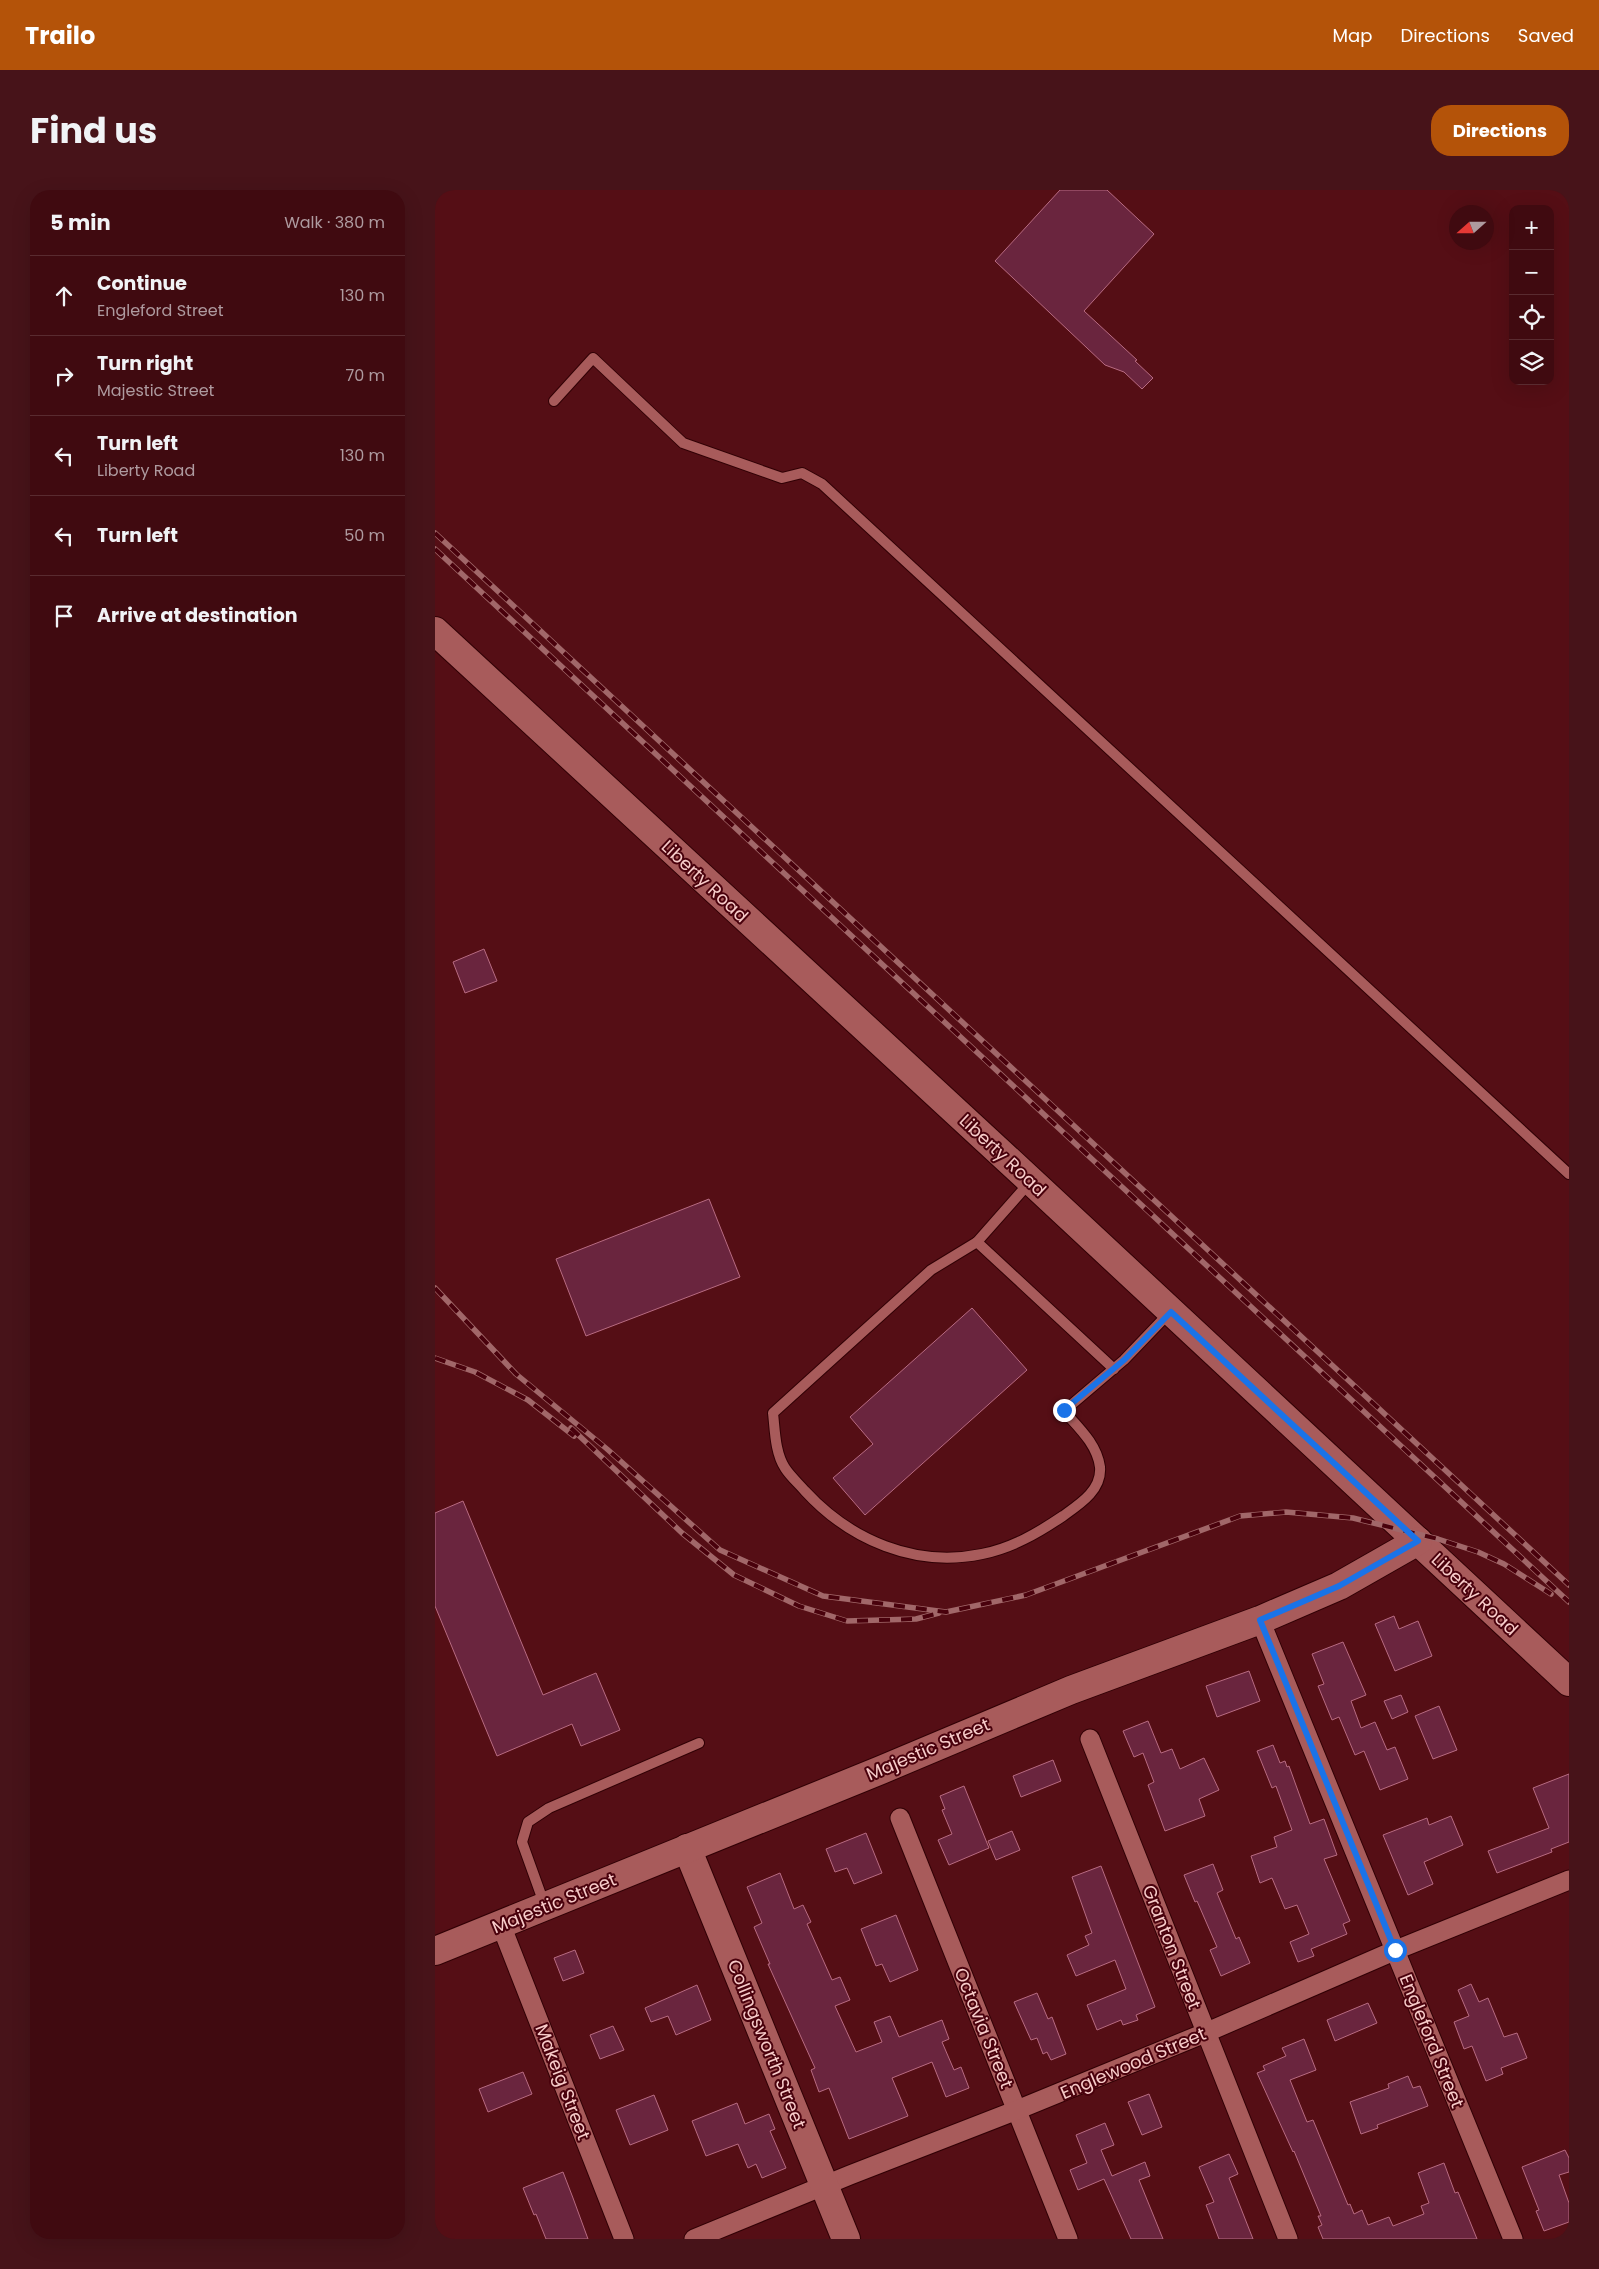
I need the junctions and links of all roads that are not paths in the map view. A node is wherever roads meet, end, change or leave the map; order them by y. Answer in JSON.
{"nodes":[{"id":1,"x":554,"y":401,"type":"dead end"},
{"id":2,"x":435,"y":631,"type":"edge"},
{"id":3,"x":435,"y":650,"type":"edge"},
{"id":4,"x":467,"y":661,"type":"junction"},
{"id":5,"x":1569,"y":1174,"type":"edge"},
{"id":6,"x":1031,"y":1181,"type":"junction"},
{"id":7,"x":977,"y":1242,"type":"junction"},
{"id":8,"x":1171,"y":1312,"type":"junction"},
{"id":9,"x":1114,"y":1369,"type":"junction"},
{"id":10,"x":1418,"y":1541,"type":"junction"},
{"id":11,"x":1260,"y":1620,"type":"junction"},
{"id":12,"x":1569,"y":1682,"type":"edge"},
{"id":13,"x":1090,"y":1739,"type":"dead end"},
{"id":14,"x":699,"y":1743,"type":"dead end"},
{"id":15,"x":900,"y":1818,"type":"dead end"},
{"id":16,"x":687,"y":1848,"type":"junction"},
{"id":17,"x":1569,"y":1880,"type":"edge"},
{"id":18,"x":546,"y":1907,"type":"junction"},
{"id":19,"x":501,"y":1925,"type":"junction"},
{"id":20,"x":1395,"y":1950,"type":"junction"},
{"id":21,"x":435,"y":1951,"type":"edge"},
{"id":22,"x":1205,"y":2033,"type":"junction"},
{"id":23,"x":1017,"y":2110,"type":"junction"},
{"id":24,"x":825,"y":2185,"type":"junction"},
{"id":25,"x":624,"y":2239,"type":"edge"},
{"id":26,"x":694,"y":2239,"type":"edge"},
{"id":27,"x":847,"y":2239,"type":"edge"},
{"id":28,"x":1068,"y":2239,"type":"edge"},
{"id":29,"x":1288,"y":2239,"type":"edge"},
{"id":30,"x":1513,"y":2239,"type":"edge"}],
"edges":[{"from":1,"to":5,"type":"lane"},
{"from":2,"to":4,"type":"main road","name":"Liberty Road"},
{"from":3,"to":4,"type":"main road"},
{"from":4,"to":6,"type":"main road","name":"Liberty Road"},
{"from":6,"to":7,"type":"lane"},
{"from":6,"to":8,"type":"main road","name":"Liberty Road"},
{"from":7,"to":9,"type":"lane"},
{"from":7,"to":9,"type":"lane"},
{"from":8,"to":9,"type":"lane"},
{"from":8,"to":10,"type":"main road","name":"Liberty Road"},
{"from":10,"to":11,"type":"main road","name":"Majestic Street"},
{"from":10,"to":12,"type":"main road","name":"Liberty Road"},
{"from":11,"to":16,"type":"main road","name":"Majestic Street"},
{"from":11,"to":20,"type":"street","name":"Engleford Street"},
{"from":13,"to":22,"type":"street","name":"Granton Street"},
{"from":14,"to":18,"type":"lane"},
{"from":15,"to":23,"type":"street","name":"Octavia Street"},
{"from":16,"to":18,"type":"main road","name":"Majestic Street"},
{"from":16,"to":24,"type":"main road","name":"Collingsworth Street"},
{"from":17,"to":20,"type":"street","name":"Englewood Street"},
{"from":18,"to":19,"type":"main road","name":"Majestic Street"},
{"from":19,"to":21,"type":"main road","name":"Majestic Street"},
{"from":19,"to":25,"type":"street","name":"Makeig Street"},
{"from":20,"to":22,"type":"street","name":"Englewood Street"},
{"from":20,"to":30,"type":"street","name":"Engleford Street"},
{"from":22,"to":23,"type":"street","name":"Englewood Street"},
{"from":22,"to":29,"type":"street","name":"Granton Street"},
{"from":23,"to":24,"type":"street","name":"Englewood Street"},
{"from":23,"to":28,"type":"street","name":"Octavia Street"},
{"from":24,"to":26,"type":"street","name":"Englewood Street"},
{"from":24,"to":27,"type":"main road","name":"Collingsworth Street"}]}
